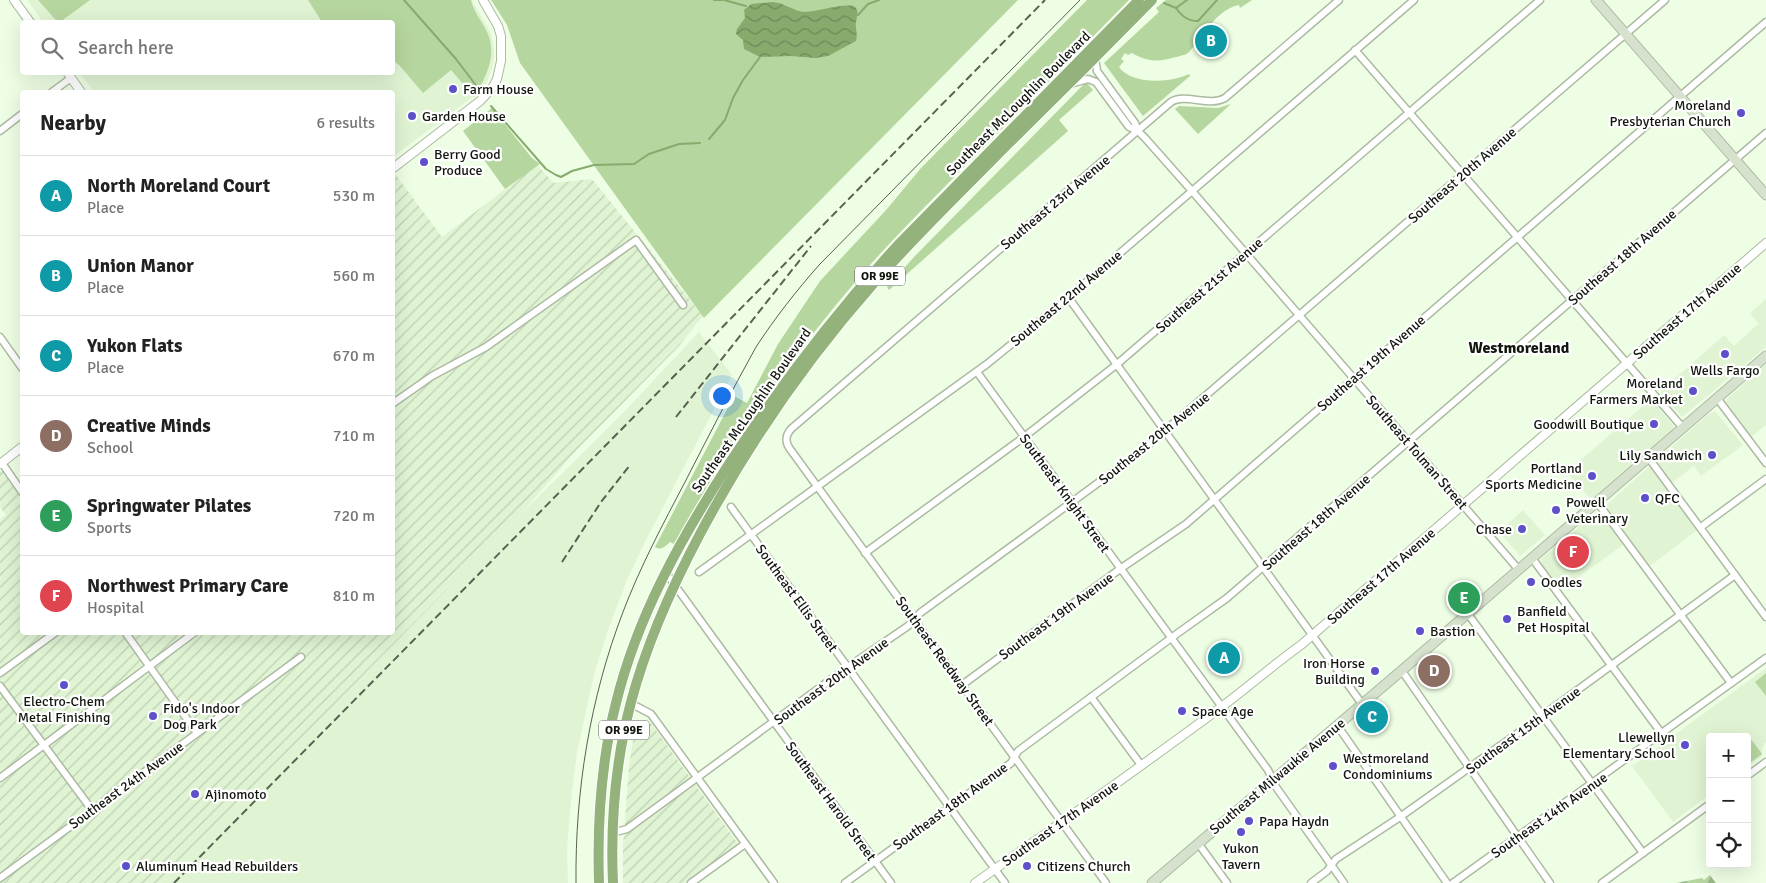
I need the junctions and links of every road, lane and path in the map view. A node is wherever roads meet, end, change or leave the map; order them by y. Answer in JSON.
{"nodes":[{"id":1,"x":14,"y":0,"type":"edge"},
{"id":2,"x":483,"y":0,"type":"edge"},
{"id":3,"x":1140,"y":0,"type":"edge"},
{"id":4,"x":1152,"y":0,"type":"edge"},
{"id":5,"x":1339,"y":0,"type":"edge"},
{"id":6,"x":1414,"y":0,"type":"edge"},
{"id":7,"x":1540,"y":0,"type":"edge"},
{"id":8,"x":1596,"y":0,"type":"edge"},
{"id":9,"x":1665,"y":0,"type":"edge"},
{"id":10,"x":29,"y":20,"type":"edge"},
{"id":11,"x":1766,"y":22,"type":"edge"},
{"id":12,"x":1626,"y":34,"type":"junction"},
{"id":13,"x":1355,"y":50,"type":"junction"},
{"id":14,"x":1095,"y":58,"type":"junction"},
{"id":15,"x":69,"y":75,"type":"edge"},
{"id":16,"x":1069,"y":84,"type":"junction"},
{"id":17,"x":54,"y":90,"type":"edge"},
{"id":18,"x":80,"y":90,"type":"edge"},
{"id":19,"x":1680,"y":97,"type":"junction"},
{"id":20,"x":1408,"y":112,"type":"junction"},
{"id":21,"x":20,"y":115,"type":"edge"},
{"id":22,"x":0,"y":130,"type":"edge"},
{"id":23,"x":1138,"y":131,"type":"junction"},
{"id":24,"x":1766,"y":133,"type":"edge"},
{"id":25,"x":1735,"y":160,"type":"junction"},
{"id":26,"x":395,"y":167,"type":"edge"},
{"id":27,"x":1463,"y":175,"type":"junction"},
{"id":28,"x":1192,"y":191,"type":"junction"},
{"id":29,"x":1766,"y":195,"type":"edge"},
{"id":30,"x":1517,"y":237,"type":"junction"},
{"id":31,"x":1766,"y":243,"type":"edge"},
{"id":32,"x":1246,"y":253,"type":"junction"},
{"id":33,"x":1068,"y":298,"type":"junction"},
{"id":34,"x":1572,"y":300,"type":"junction"},
{"id":35,"x":683,"y":306,"type":"dead end"},
{"id":36,"x":1299,"y":317,"type":"junction"},
{"id":37,"x":0,"y":337,"type":"edge"},
{"id":38,"x":1766,"y":356,"type":"edge"},
{"id":39,"x":1627,"y":363,"type":"junction"},
{"id":40,"x":20,"y":365,"type":"edge"},
{"id":41,"x":1116,"y":365,"type":"junction"},
{"id":42,"x":977,"y":372,"type":"junction"},
{"id":43,"x":1354,"y":379,"type":"junction"},
{"id":44,"x":1717,"y":398,"type":"junction"},
{"id":45,"x":395,"y":402,"type":"edge"},
{"id":46,"x":1682,"y":428,"type":"junction"},
{"id":47,"x":1165,"y":432,"type":"junction"},
{"id":48,"x":1024,"y":437,"type":"junction"},
{"id":49,"x":786,"y":439,"type":"joint"},
{"id":50,"x":1408,"y":442,"type":"junction"},
{"id":51,"x":20,"y":449,"type":"edge"},
{"id":52,"x":1648,"y":458,"type":"junction"},
{"id":53,"x":1766,"y":463,"type":"edge"},
{"id":54,"x":1,"y":464,"type":"edge"},
{"id":55,"x":1766,"y":479,"type":"edge"},
{"id":56,"x":818,"y":487,"type":"junction"},
{"id":57,"x":20,"y":489,"type":"edge"},
{"id":58,"x":1214,"y":499,"type":"junction"},
{"id":59,"x":1071,"y":502,"type":"junction"},
{"id":60,"x":1597,"y":502,"type":"junction"},
{"id":61,"x":1463,"y":505,"type":"junction"},
{"id":62,"x":731,"y":507,"type":"dead end"},
{"id":63,"x":1701,"y":527,"type":"junction"},
{"id":64,"x":751,"y":535,"type":"junction"},
{"id":65,"x":865,"y":553,"type":"junction"},
{"id":66,"x":1532,"y":558,"type":"junction"},
{"id":67,"x":1263,"y":567,"type":"junction"},
{"id":68,"x":1120,"y":569,"type":"junction"},
{"id":69,"x":1519,"y":570,"type":"junction"},
{"id":70,"x":699,"y":572,"type":"dead end"},
{"id":71,"x":666,"y":573,"type":"junction"},
{"id":72,"x":1735,"y":575,"type":"junction"},
{"id":73,"x":675,"y":585,"type":"junction"},
{"id":74,"x":1468,"y":614,"type":"junction"},
{"id":75,"x":1680,"y":615,"type":"junction"},
{"id":76,"x":1766,"y":617,"type":"edge"},
{"id":77,"x":914,"y":620,"type":"junction"},
{"id":78,"x":52,"y":635,"type":"edge"},
{"id":79,"x":127,"y":635,"type":"edge"},
{"id":80,"x":191,"y":635,"type":"edge"},
{"id":81,"x":1312,"y":635,"type":"junction"},
{"id":82,"x":1172,"y":639,"type":"junction"},
{"id":83,"x":302,"y":657,"type":"dead end"},
{"id":84,"x":1766,"y":658,"type":"edge"},
{"id":85,"x":149,"y":666,"type":"junction"},
{"id":86,"x":1611,"y":666,"type":"junction"},
{"id":87,"x":848,"y":667,"type":"junction"},
{"id":88,"x":1402,"y":671,"type":"junction"},
{"id":89,"x":0,"y":673,"type":"edge"},
{"id":90,"x":1731,"y":684,"type":"junction"},
{"id":91,"x":962,"y":685,"type":"junction"},
{"id":92,"x":0,"y":686,"type":"edge"},
{"id":93,"x":1091,"y":697,"type":"junction"},
{"id":94,"x":630,"y":704,"type":"junction"},
{"id":95,"x":1362,"y":704,"type":"junction"},
{"id":96,"x":1222,"y":707,"type":"junction"},
{"id":97,"x":1542,"y":716,"type":"junction"},
{"id":98,"x":773,"y":722,"type":"junction"},
{"id":99,"x":1337,"y":725,"type":"junction"},
{"id":100,"x":197,"y":733,"type":"junction"},
{"id":101,"x":1662,"y":734,"type":"junction"},
{"id":102,"x":44,"y":745,"type":"junction"},
{"id":103,"x":1014,"y":757,"type":"junction"},
{"id":104,"x":1766,"y":762,"type":"edge"},
{"id":105,"x":1141,"y":766,"type":"junction"},
{"id":106,"x":1470,"y":768,"type":"junction"},
{"id":107,"x":1751,"y":773,"type":"edge"},
{"id":108,"x":0,"y":778,"type":"edge"},
{"id":109,"x":697,"y":778,"type":"junction"},
{"id":110,"x":1273,"y":780,"type":"junction"},
{"id":111,"x":1593,"y":784,"type":"junction"},
{"id":112,"x":949,"y":807,"type":"junction"},
{"id":113,"x":1706,"y":807,"type":"edge"},
{"id":114,"x":92,"y":810,"type":"junction"},
{"id":115,"x":1400,"y":817,"type":"junction"},
{"id":116,"x":1062,"y":823,"type":"junction"},
{"id":117,"x":612,"y":833,"type":"junction"},
{"id":118,"x":1518,"y":837,"type":"junction"},
{"id":119,"x":1198,"y":843,"type":"junction"},
{"id":120,"x":745,"y":844,"type":"junction"},
{"id":121,"x":1643,"y":853,"type":"junction"},
{"id":122,"x":875,"y":861,"type":"junction"},
{"id":123,"x":1332,"y":865,"type":"junction"},
{"id":124,"x":995,"y":869,"type":"junction"},
{"id":125,"x":0,"y":878,"type":"edge"},
{"id":126,"x":599,"y":883,"type":"edge"},
{"id":127,"x":613,"y":883,"type":"edge"},
{"id":128,"x":691,"y":883,"type":"edge"},
{"id":129,"x":774,"y":883,"type":"edge"},
{"id":130,"x":845,"y":883,"type":"edge"},
{"id":131,"x":891,"y":883,"type":"edge"},
{"id":132,"x":975,"y":883,"type":"edge"},
{"id":133,"x":1004,"y":883,"type":"edge"},
{"id":134,"x":1106,"y":883,"type":"edge"},
{"id":135,"x":1152,"y":883,"type":"edge"},
{"id":136,"x":1227,"y":883,"type":"edge"},
{"id":137,"x":1311,"y":883,"type":"edge"},
{"id":138,"x":1344,"y":883,"type":"edge"},
{"id":139,"x":1447,"y":883,"type":"edge"},
{"id":140,"x":1454,"y":883,"type":"edge"},
{"id":141,"x":1550,"y":883,"type":"edge"},
{"id":142,"x":1602,"y":883,"type":"edge"}],
"edges":[{"from":1,"to":10,"type":"street"},
{"from":2,"to":26,"type":"street"},
{"from":3,"to":71,"type":"highway","name":"Southeast McLoughlin Boulevard","number":"OR 99E"},
{"from":4,"to":14,"type":"highway","name":"Southeast McLoughlin Boulevard","number":"OR 99E"},
{"from":5,"to":23,"type":"street","name":"Southeast 23rd Avenue"},
{"from":6,"to":13,"type":"street","name":"Southeast 22nd Avenue"},
{"from":7,"to":20,"type":"street","name":"Southeast 21st Avenue"},
{"from":8,"to":12,"type":"main road"},
{"from":9,"to":12,"type":"street","name":"Southeast 20th Avenue"},
{"from":11,"to":19,"type":"street","name":"Southeast 19th Avenue"},
{"from":12,"to":19,"type":"main road"},
{"from":12,"to":27,"type":"street","name":"Southeast 20th Avenue"},
{"from":13,"to":20,"type":"street"},
{"from":13,"to":28,"type":"street","name":"Southeast 22nd Avenue"},
{"from":14,"to":16,"type":"highway","name":"Southeast McLoughlin Boulevard","number":"OR 99E"},
{"from":14,"to":23,"type":"street","name":"Southeast Tolman Street"},
{"from":15,"to":17,"type":"street"},
{"from":15,"to":18,"type":"street"},
{"from":16,"to":23,"type":"street","name":"Southeast Tolman Street"},
{"from":16,"to":73,"type":"highway","name":"Southeast McLoughlin Boulevard","number":"OR 99E"},
{"from":19,"to":25,"type":"main road"},
{"from":19,"to":30,"type":"street","name":"Southeast 19th Avenue"},
{"from":20,"to":27,"type":"street"},
{"from":20,"to":32,"type":"street","name":"Southeast 21st Avenue"},
{"from":21,"to":22,"type":"street"},
{"from":23,"to":28,"type":"street","name":"Southeast Tolman Street"},
{"from":23,"to":49,"type":"street","name":"Southeast 23rd Avenue"},
{"from":24,"to":25,"type":"street","name":"Southeast 18th Avenue"},
{"from":25,"to":29,"type":"main road"},
{"from":25,"to":34,"type":"street","name":"Southeast 18th Avenue"},
{"from":27,"to":30,"type":"street"},
{"from":27,"to":36,"type":"street","name":"Southeast 20th Avenue"},
{"from":28,"to":32,"type":"street","name":"Southeast Tolman Street"},
{"from":28,"to":33,"type":"street","name":"Southeast 22nd Avenue"},
{"from":30,"to":34,"type":"street"},
{"from":30,"to":43,"type":"street","name":"Southeast 19th Avenue"},
{"from":31,"to":39,"type":"street","name":"Southeast 17th Avenue"},
{"from":32,"to":36,"type":"street","name":"Southeast Tolman Street"},
{"from":32,"to":41,"type":"street","name":"Southeast 21st Avenue"},
{"from":33,"to":41,"type":"street"},
{"from":33,"to":42,"type":"street","name":"Southeast 22nd Avenue"},
{"from":34,"to":39,"type":"street"},
{"from":34,"to":50,"type":"street","name":"Southeast 18th Avenue"},
{"from":35,"to":45,"type":"street"},
{"from":36,"to":43,"type":"street","name":"Southeast Tolman Street"},
{"from":36,"to":47,"type":"street","name":"Southeast 20th Avenue"},
{"from":37,"to":40,"type":"street"},
{"from":38,"to":44,"type":"main road","name":"Southeast Milwaukie Avenue"},
{"from":39,"to":46,"type":"street"},
{"from":39,"to":61,"type":"street","name":"Southeast 17th Avenue"},
{"from":41,"to":47,"type":"street"},
{"from":41,"to":48,"type":"street","name":"Southeast 21st Avenue"},
{"from":42,"to":48,"type":"street","name":"Southeast Knight Street"},
{"from":42,"to":56,"type":"street","name":"Southeast 22nd Avenue"},
{"from":43,"to":50,"type":"street","name":"Southeast Tolman Street"},
{"from":43,"to":58,"type":"street","name":"Southeast 19th Avenue"},
{"from":44,"to":46,"type":"main road","name":"Southeast Milwaukie Avenue"},
{"from":44,"to":53,"type":"street"},
{"from":46,"to":52,"type":"main road","name":"Southeast Milwaukie Avenue"},
{"from":47,"to":58,"type":"street"},
{"from":47,"to":59,"type":"street","name":"Southeast 20th Avenue"},
{"from":48,"to":59,"type":"street","name":"Southeast Knight Street"},
{"from":48,"to":65,"type":"street","name":"Southeast 21st Avenue"},
{"from":49,"to":56,"type":"street","name":"Southeast Reedway Street"},
{"from":50,"to":61,"type":"street","name":"Southeast Tolman Street"},
{"from":50,"to":67,"type":"street","name":"Southeast 18th Avenue"},
{"from":51,"to":54,"type":"street"},
{"from":52,"to":60,"type":"main road","name":"Southeast Milwaukie Avenue"},
{"from":52,"to":63,"type":"street"},
{"from":54,"to":57,"type":"street"},
{"from":55,"to":63,"type":"street"},
{"from":56,"to":64,"type":"street","name":"Southeast 22nd Avenue"},
{"from":56,"to":65,"type":"street","name":"Southeast Reedway Street"},
{"from":58,"to":67,"type":"street"},
{"from":58,"to":68,"type":"street","name":"Southeast 19th Avenue"},
{"from":59,"to":68,"type":"street","name":"Southeast Knight Street"},
{"from":59,"to":77,"type":"street","name":"Southeast 20th Avenue"},
{"from":60,"to":66,"type":"main road","name":"Southeast Milwaukie Avenue"},
{"from":60,"to":75,"type":"street"},
{"from":61,"to":69,"type":"street","name":"Southeast Tolman Street"},
{"from":61,"to":81,"type":"street","name":"Southeast 17th Avenue"},
{"from":62,"to":64,"type":"street","name":"Southeast Ellis Street"},
{"from":63,"to":72,"type":"street"},
{"from":64,"to":70,"type":"street","name":"Southeast 22nd Avenue"},
{"from":64,"to":87,"type":"street","name":"Southeast Ellis Street"},
{"from":65,"to":77,"type":"street","name":"Southeast Reedway Street"},
{"from":66,"to":69,"type":"main road","name":"Southeast Milwaukie Avenue"},
{"from":66,"to":86,"type":"street"},
{"from":67,"to":81,"type":"street"},
{"from":67,"to":82,"type":"street","name":"Southeast 18th Avenue"},
{"from":68,"to":82,"type":"street","name":"Southeast Knight Street"},
{"from":68,"to":91,"type":"street","name":"Southeast 19th Avenue"},
{"from":69,"to":74,"type":"main road","name":"Southeast Milwaukie Avenue"},
{"from":71,"to":73,"type":"street","name":"Southeast Harold Street"},
{"from":71,"to":126,"type":"highway","name":"Southeast McLoughlin Boulevard","number":"OR 99E"},
{"from":72,"to":75,"type":"street","name":"Southeast 15th Avenue"},
{"from":72,"to":76,"type":"street"},
{"from":73,"to":94,"type":"highway","name":"Southeast McLoughlin Boulevard","number":"OR 99E"},
{"from":73,"to":98,"type":"street","name":"Southeast Harold Street"},
{"from":74,"to":88,"type":"main road","name":"Southeast Milwaukie Avenue"},
{"from":74,"to":97,"type":"street"},
{"from":75,"to":86,"type":"street","name":"Southeast 15th Avenue"},
{"from":75,"to":90,"type":"street"},
{"from":77,"to":87,"type":"street","name":"Southeast 20th Avenue"},
{"from":77,"to":91,"type":"street","name":"Southeast Reedway Street"},
{"from":78,"to":89,"type":"street"},
{"from":79,"to":85,"type":"street"},
{"from":80,"to":85,"type":"street"},
{"from":81,"to":95,"type":"street"},
{"from":81,"to":96,"type":"street","name":"Southeast 17th Avenue"},
{"from":82,"to":93,"type":"street","name":"Southeast 18th Avenue"},
{"from":82,"to":96,"type":"street","name":"Southeast Knight Street"},
{"from":83,"to":100,"type":"street","name":"Southeast 24th Avenue"},
{"from":84,"to":90,"type":"street","name":"Southeast 14th Avenue"},
{"from":85,"to":100,"type":"street"},
{"from":85,"to":102,"type":"street"},
{"from":86,"to":97,"type":"street","name":"Southeast 15th Avenue"},
{"from":86,"to":101,"type":"street"},
{"from":87,"to":98,"type":"street","name":"Southeast 20th Avenue"},
{"from":87,"to":112,"type":"street","name":"Southeast Ellis Street"},
{"from":88,"to":95,"type":"main road","name":"Southeast Milwaukie Avenue"},
{"from":88,"to":106,"type":"street"},
{"from":90,"to":101,"type":"street","name":"Southeast 14th Avenue"},
{"from":91,"to":103,"type":"street","name":"Southeast Reedway Street"},
{"from":92,"to":102,"type":"street"},
{"from":93,"to":103,"type":"street","name":"Southeast 18th Avenue"},
{"from":93,"to":105,"type":"street"},
{"from":94,"to":109,"type":"street"},
{"from":94,"to":117,"type":"highway","name":"Southeast McLoughlin Boulevard","number":"OR 99E"},
{"from":95,"to":99,"type":"main road","name":"Southeast Milwaukie Avenue"},
{"from":96,"to":105,"type":"street","name":"Southeast 17th Avenue"},
{"from":96,"to":110,"type":"street","name":"Southeast Knight Street"},
{"from":97,"to":106,"type":"street","name":"Southeast 15th Avenue"},
{"from":97,"to":111,"type":"street"},
{"from":98,"to":109,"type":"street","name":"Southeast 20th Avenue"},
{"from":98,"to":122,"type":"street","name":"Southeast Harold Street"},
{"from":99,"to":110,"type":"main road","name":"Southeast Milwaukie Avenue"},
{"from":99,"to":115,"type":"street"},
{"from":100,"to":114,"type":"street","name":"Southeast 24th Avenue"},
{"from":101,"to":111,"type":"street","name":"Southeast 14th Avenue"},
{"from":102,"to":108,"type":"street"},
{"from":102,"to":114,"type":"street"},
{"from":103,"to":112,"type":"street","name":"Southeast 18th Avenue"},
{"from":103,"to":116,"type":"street","name":"Southeast Reedway Street"},
{"from":104,"to":107,"type":"street"},
{"from":105,"to":116,"type":"street","name":"Southeast 17th Avenue"},
{"from":106,"to":115,"type":"street","name":"Southeast 15th Avenue"},
{"from":106,"to":118,"type":"street"},
{"from":109,"to":117,"type":"street","name":"Southeast 20th Avenue"},
{"from":109,"to":120,"type":"street"},
{"from":110,"to":119,"type":"main road","name":"Southeast Milwaukie Avenue"},
{"from":110,"to":123,"type":"street","name":"Southeast Knight Street"},
{"from":111,"to":118,"type":"street","name":"Southeast 14th Avenue"},
{"from":111,"to":121,"type":"street"},
{"from":112,"to":122,"type":"street","name":"Southeast 18th Avenue"},
{"from":112,"to":124,"type":"street","name":"Southeast Ellis Street"},
{"from":113,"to":121,"type":"street"},
{"from":114,"to":125,"type":"street","name":"Southeast 24th Avenue"},
{"from":115,"to":123,"type":"street","name":"Southeast 15th Avenue"},
{"from":115,"to":139,"type":"street"},
{"from":116,"to":124,"type":"street","name":"Southeast 17th Avenue"},
{"from":116,"to":134,"type":"street","name":"Southeast Reedway Street"},
{"from":117,"to":127,"type":"highway","name":"Southeast McLoughlin Boulevard","number":"OR 99E"},
{"from":118,"to":140,"type":"street","name":"Southeast 14th Avenue"},
{"from":118,"to":141,"type":"street"},
{"from":119,"to":135,"type":"main road","name":"Southeast Milwaukie Avenue"},
{"from":119,"to":136,"type":"street"},
{"from":120,"to":128,"type":"street"},
{"from":120,"to":129,"type":"street"},
{"from":121,"to":142,"type":"street"},
{"from":122,"to":130,"type":"street","name":"Southeast 18th Avenue"},
{"from":122,"to":131,"type":"street","name":"Southeast Harold Street"},
{"from":123,"to":137,"type":"street","name":"Southeast 15th Avenue"},
{"from":123,"to":138,"type":"street","name":"Southeast Knight Street"},
{"from":124,"to":132,"type":"street","name":"Southeast 17th Avenue"},
{"from":124,"to":133,"type":"street","name":"Southeast Ellis Street"}]}
